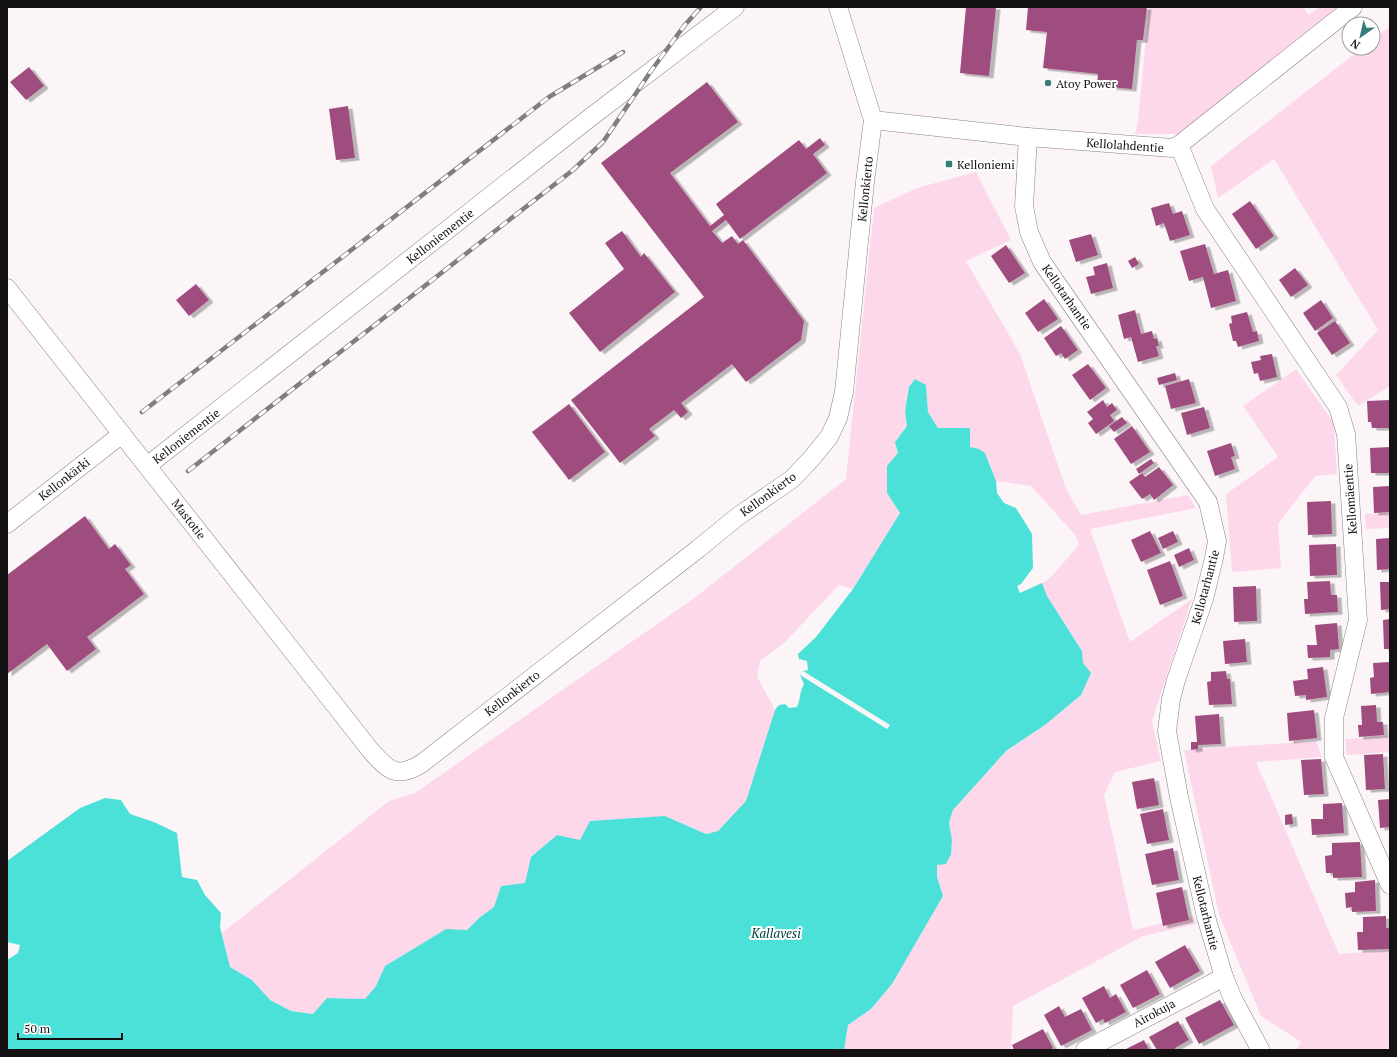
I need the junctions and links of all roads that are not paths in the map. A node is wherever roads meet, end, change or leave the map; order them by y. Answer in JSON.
{"nodes":[{"id":1,"x":735,"y":7,"type":"edge"},
{"id":2,"x":838,"y":7,"type":"edge"},
{"id":3,"x":1353,"y":7,"type":"edge"},
{"id":4,"x":873,"y":120,"type":"junction"},
{"id":5,"x":1028,"y":137,"type":"junction"},
{"id":6,"x":1179,"y":145,"type":"junction"},
{"id":7,"x":7,"y":288,"type":"edge"},
{"id":8,"x":122,"y":434,"type":"junction"},
{"id":9,"x":147,"y":466,"type":"junction"},
{"id":10,"x":7,"y":524,"type":"edge"},
{"id":11,"x":371,"y":751,"type":"joint"},
{"id":12,"x":1390,"y":885,"type":"edge"},
{"id":13,"x":1224,"y":977,"type":"junction"},
{"id":14,"x":1260,"y":1049,"type":"edge"},
{"id":15,"x":1085,"y":1050,"type":"edge"}],
"edges":[{"from":1,"to":9,"type":"street","name":"Kelloniementie"},
{"from":2,"to":4,"type":"street","name":"Kellonkierto"},
{"from":3,"to":6,"type":"street","name":"Kellolahdentie"},
{"from":4,"to":5,"type":"street","name":"Kellolahdentie"},
{"from":4,"to":11,"type":"street","name":"Kellonkierto"},
{"from":5,"to":6,"type":"street","name":"Kellolahdentie"},
{"from":5,"to":13,"type":"street","name":"Kellotarhantie"},
{"from":6,"to":12,"type":"street","name":"Kellomäentie"},
{"from":7,"to":8,"type":"street","name":"Mastotie"},
{"from":8,"to":9,"type":"street","name":"Mastotie"},
{"from":8,"to":10,"type":"street","name":"Kellonkärki"},
{"from":9,"to":11,"type":"street","name":"Mastotie"},
{"from":13,"to":14,"type":"street","name":"Kellotarhantie"},
{"from":13,"to":15,"type":"street","name":"Airokuja"}]}
